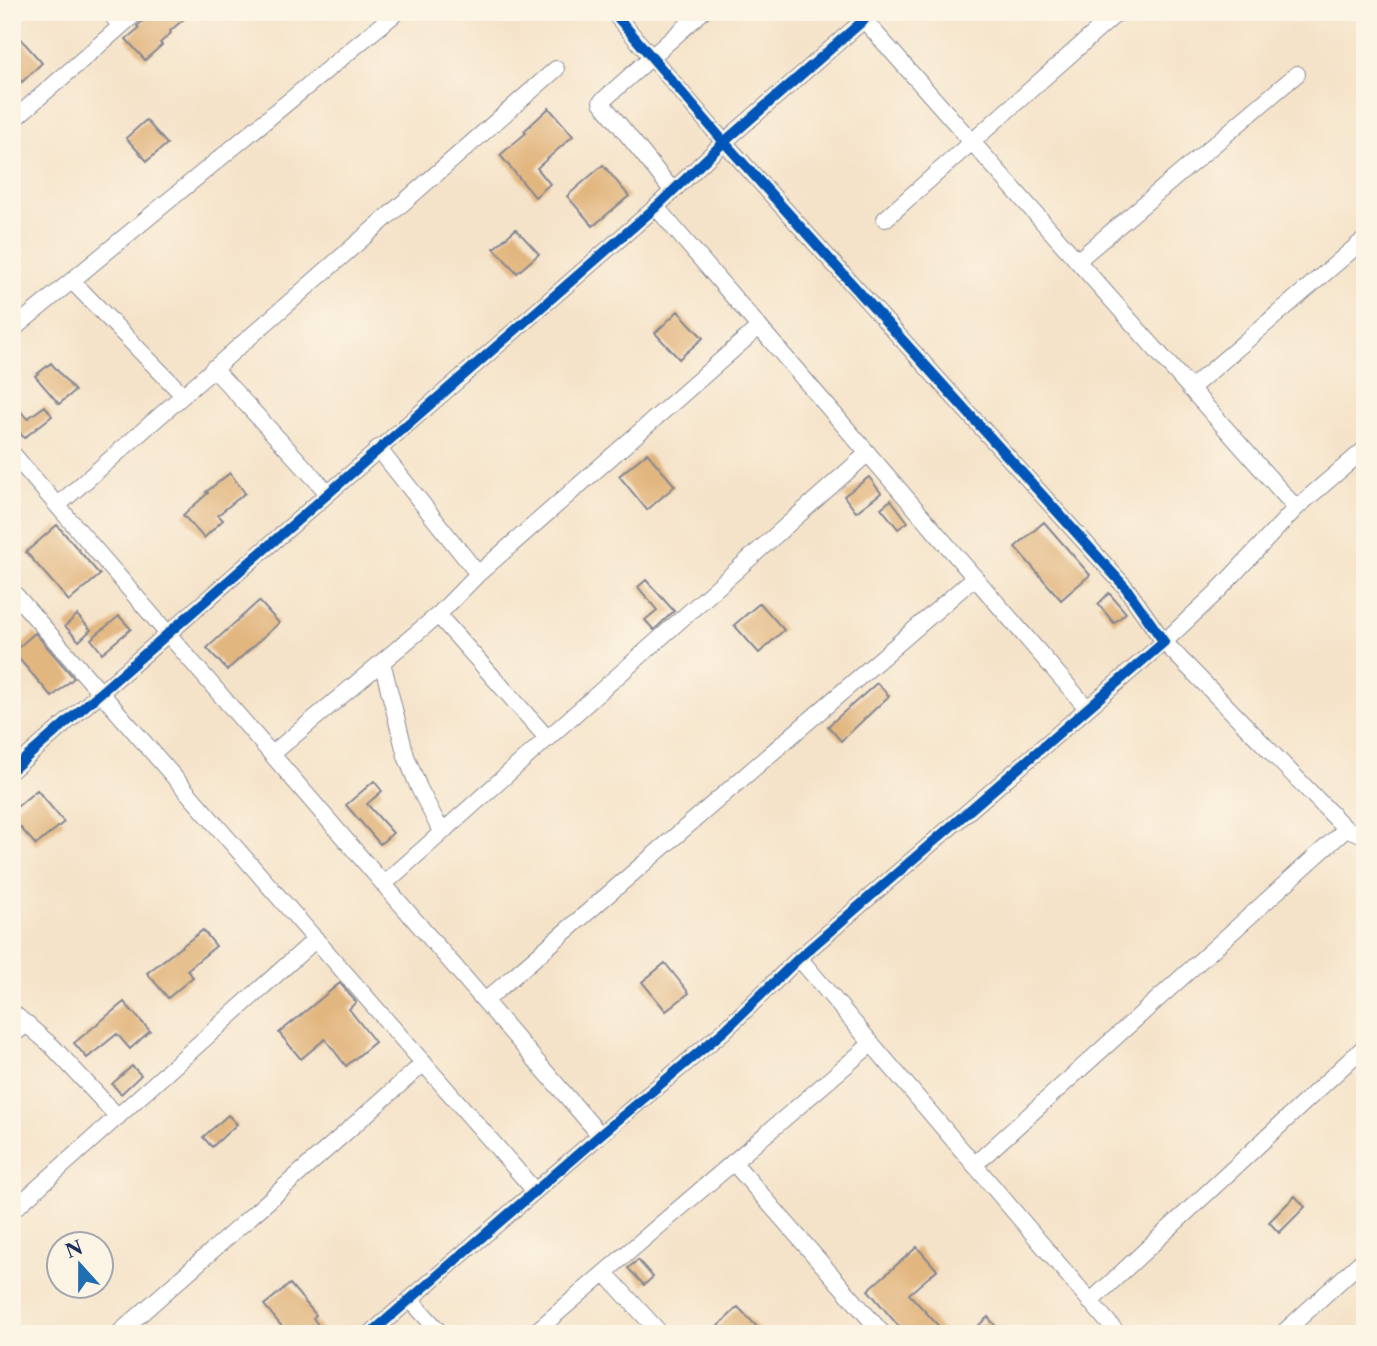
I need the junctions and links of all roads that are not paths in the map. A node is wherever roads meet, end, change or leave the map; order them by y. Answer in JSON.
{"nodes":[{"id":1,"x":109,"y":12,"type":"edge"},
{"id":2,"x":136,"y":12,"type":"edge"},
{"id":3,"x":397,"y":12,"type":"edge"},
{"id":4,"x":613,"y":12,"type":"edge"},
{"id":5,"x":702,"y":12,"type":"edge"},
{"id":6,"x":1118,"y":12,"type":"edge"},
{"id":7,"x":864,"y":15,"type":"edge"},
{"id":8,"x":121,"y":26,"type":"junction"},
{"id":9,"x":651,"y":56,"type":"junction"},
{"id":10,"x":556,"y":69,"type":"dead end"},
{"id":11,"x":1297,"y":74,"type":"dead end"},
{"id":12,"x":12,"y":121,"type":"edge"},
{"id":13,"x":724,"y":142,"type":"junction"},
{"id":14,"x":971,"y":142,"type":"junction"},
{"id":15,"x":672,"y":190,"type":"junction"},
{"id":16,"x":656,"y":207,"type":"junction"},
{"id":17,"x":885,"y":219,"type":"dead end"},
{"id":18,"x":1360,"y":243,"type":"dead end"},
{"id":19,"x":1077,"y":261,"type":"junction"},
{"id":20,"x":72,"y":281,"type":"junction"},
{"id":21,"x":759,"y":327,"type":"junction"},
{"id":22,"x":12,"y":330,"type":"edge"},
{"id":23,"x":213,"y":368,"type":"junction"},
{"id":24,"x":1190,"y":389,"type":"junction"},
{"id":25,"x":183,"y":395,"type":"junction"},
{"id":26,"x":379,"y":448,"type":"junction"},
{"id":27,"x":1365,"y":449,"type":"edge"},
{"id":28,"x":12,"y":453,"type":"edge"},
{"id":29,"x":868,"y":453,"type":"junction"},
{"id":30,"x":328,"y":493,"type":"junction"},
{"id":31,"x":58,"y":505,"type":"junction"},
{"id":32,"x":1296,"y":508,"type":"junction"},
{"id":33,"x":478,"y":574,"type":"junction"},
{"id":34,"x":975,"y":576,"type":"junction"},
{"id":35,"x":12,"y":590,"type":"edge"},
{"id":36,"x":438,"y":615,"type":"junction"},
{"id":37,"x":167,"y":633,"type":"junction"},
{"id":38,"x":1164,"y":642,"type":"junction"},
{"id":39,"x":383,"y":662,"type":"junction"},
{"id":40,"x":101,"y":692,"type":"junction"},
{"id":41,"x":1087,"y":708,"type":"junction"},
{"id":42,"x":548,"y":739,"type":"junction"},
{"id":43,"x":272,"y":754,"type":"junction"},
{"id":44,"x":12,"y":770,"type":"edge"},
{"id":45,"x":1346,"y":829,"type":"junction"},
{"id":46,"x":442,"y":831,"type":"junction"},
{"id":47,"x":1365,"y":835,"type":"edge"},
{"id":48,"x":384,"y":884,"type":"junction"},
{"id":49,"x":316,"y":939,"type":"junction"},
{"id":50,"x":799,"y":958,"type":"junction"},
{"id":51,"x":485,"y":1002,"type":"junction"},
{"id":52,"x":12,"y":1012,"type":"edge"},
{"id":53,"x":28,"y":1024,"type":"junction"},
{"id":54,"x":12,"y":1035,"type":"edge"},
{"id":55,"x":871,"y":1044,"type":"junction"},
{"id":56,"x":1365,"y":1046,"type":"edge"},
{"id":57,"x":424,"y":1063,"type":"junction"},
{"id":58,"x":118,"y":1117,"type":"junction"},
{"id":59,"x":600,"y":1135,"type":"junction"},
{"id":60,"x":733,"y":1162,"type":"junction"},
{"id":61,"x":974,"y":1165,"type":"junction"},
{"id":62,"x":535,"y":1191,"type":"junction"},
{"id":63,"x":12,"y":1211,"type":"edge"},
{"id":64,"x":1365,"y":1258,"type":"edge"},
{"id":65,"x":605,"y":1273,"type":"junction"},
{"id":66,"x":410,"y":1299,"type":"junction"},
{"id":67,"x":1090,"y":1303,"type":"junction"},
{"id":68,"x":118,"y":1334,"type":"edge"},
{"id":69,"x":370,"y":1334,"type":"edge"},
{"id":70,"x":442,"y":1334,"type":"edge"},
{"id":71,"x":533,"y":1334,"type":"edge"},
{"id":72,"x":661,"y":1334,"type":"edge"},
{"id":73,"x":883,"y":1334,"type":"edge"},
{"id":74,"x":1118,"y":1334,"type":"edge"},
{"id":75,"x":1282,"y":1334,"type":"edge"}],
"edges":[{"from":1,"to":8,"type":"street"},
{"from":2,"to":8,"type":"street"},
{"from":3,"to":20,"type":"street"},
{"from":4,"to":9,"type":"street"},
{"from":5,"to":9,"type":"street"},
{"from":6,"to":14,"type":"street"},
{"from":7,"to":13,"type":"street"},
{"from":7,"to":14,"type":"street"},
{"from":8,"to":12,"type":"street"},
{"from":9,"to":13,"type":"street"},
{"from":9,"to":15,"type":"street"},
{"from":10,"to":23,"type":"street"},
{"from":11,"to":19,"type":"street"},
{"from":13,"to":15,"type":"street"},
{"from":13,"to":38,"type":"street"},
{"from":14,"to":17,"type":"street"},
{"from":14,"to":19,"type":"street"},
{"from":15,"to":16,"type":"street"},
{"from":16,"to":21,"type":"street"},
{"from":16,"to":26,"type":"street"},
{"from":18,"to":24,"type":"street"},
{"from":19,"to":24,"type":"street"},
{"from":20,"to":22,"type":"street"},
{"from":20,"to":25,"type":"street"},
{"from":21,"to":29,"type":"street"},
{"from":21,"to":33,"type":"street"},
{"from":23,"to":25,"type":"street"},
{"from":23,"to":30,"type":"street"},
{"from":24,"to":32,"type":"street"},
{"from":25,"to":31,"type":"street"},
{"from":26,"to":30,"type":"street"},
{"from":26,"to":33,"type":"street"},
{"from":27,"to":32,"type":"street"},
{"from":28,"to":31,"type":"street"},
{"from":29,"to":34,"type":"street"},
{"from":29,"to":42,"type":"street"},
{"from":30,"to":37,"type":"street"},
{"from":31,"to":37,"type":"street"},
{"from":32,"to":38,"type":"street"},
{"from":33,"to":36,"type":"street"},
{"from":34,"to":41,"type":"street"},
{"from":34,"to":51,"type":"street"},
{"from":35,"to":40,"type":"street"},
{"from":36,"to":39,"type":"street"},
{"from":36,"to":42,"type":"street"},
{"from":37,"to":40,"type":"street"},
{"from":37,"to":43,"type":"street"},
{"from":38,"to":41,"type":"street"},
{"from":38,"to":45,"type":"street"},
{"from":39,"to":43,"type":"street"},
{"from":39,"to":46,"type":"street"},
{"from":40,"to":44,"type":"street"},
{"from":40,"to":49,"type":"street"},
{"from":41,"to":50,"type":"street"},
{"from":42,"to":46,"type":"street"},
{"from":43,"to":48,"type":"street"},
{"from":45,"to":47,"type":"street"},
{"from":45,"to":61,"type":"street"},
{"from":46,"to":48,"type":"street"},
{"from":48,"to":51,"type":"street"},
{"from":49,"to":57,"type":"street"},
{"from":49,"to":58,"type":"street"},
{"from":50,"to":55,"type":"street"},
{"from":50,"to":59,"type":"street"},
{"from":51,"to":59,"type":"street"},
{"from":52,"to":53,"type":"street"},
{"from":53,"to":54,"type":"street"},
{"from":53,"to":58,"type":"street"},
{"from":55,"to":60,"type":"street"},
{"from":55,"to":61,"type":"street"},
{"from":56,"to":67,"type":"street"},
{"from":57,"to":62,"type":"street"},
{"from":57,"to":68,"type":"street"},
{"from":58,"to":63,"type":"street"},
{"from":59,"to":62,"type":"street"},
{"from":60,"to":65,"type":"street"},
{"from":60,"to":73,"type":"street"},
{"from":61,"to":67,"type":"street"},
{"from":62,"to":66,"type":"street"},
{"from":64,"to":75,"type":"street"},
{"from":65,"to":71,"type":"street"},
{"from":65,"to":72,"type":"street"},
{"from":66,"to":69,"type":"street"},
{"from":66,"to":70,"type":"street"},
{"from":67,"to":74,"type":"street"}]}
